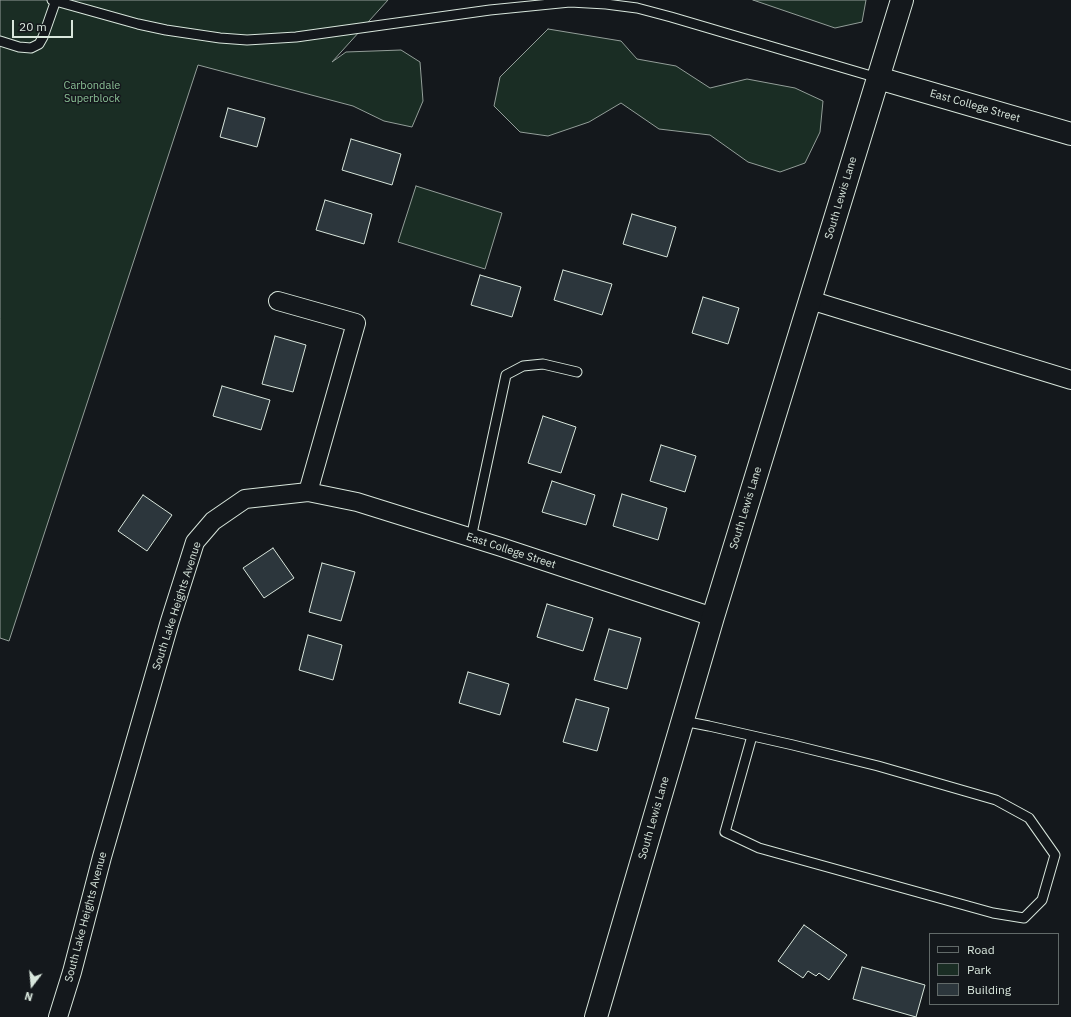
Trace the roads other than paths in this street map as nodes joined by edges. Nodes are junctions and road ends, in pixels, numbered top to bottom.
1 (55, 0) edge
2 (902, 0) edge
3 (0, 41) edge
4 (878, 78) junction
5 (1071, 134) edge
6 (810, 300) junction
7 (278, 301) dead end
8 (576, 372) dead end
9 (1071, 380) edge
10 (308, 492) junction
11 (471, 538) junction
12 (713, 617) junction
13 (683, 721) junction
14 (752, 736) junction
15 (58, 1017) edge
16 (596, 1017) edge

1 - 3 lane
1 - 4 lane
2 - 4 street, South Lewis Lane
4 - 5 street, East College Street
4 - 6 street, South Lewis Lane
6 - 9 street
6 - 12 street, South Lewis Lane
7 - 10 street
8 - 11 lane
10 - 11 street, East College Street
10 - 15 street, South Lake Heights Avenue
11 - 12 street, East College Street
12 - 13 street, South Lewis Lane
13 - 14 lane
13 - 16 street, South Lewis Lane
14 - 14 lane

